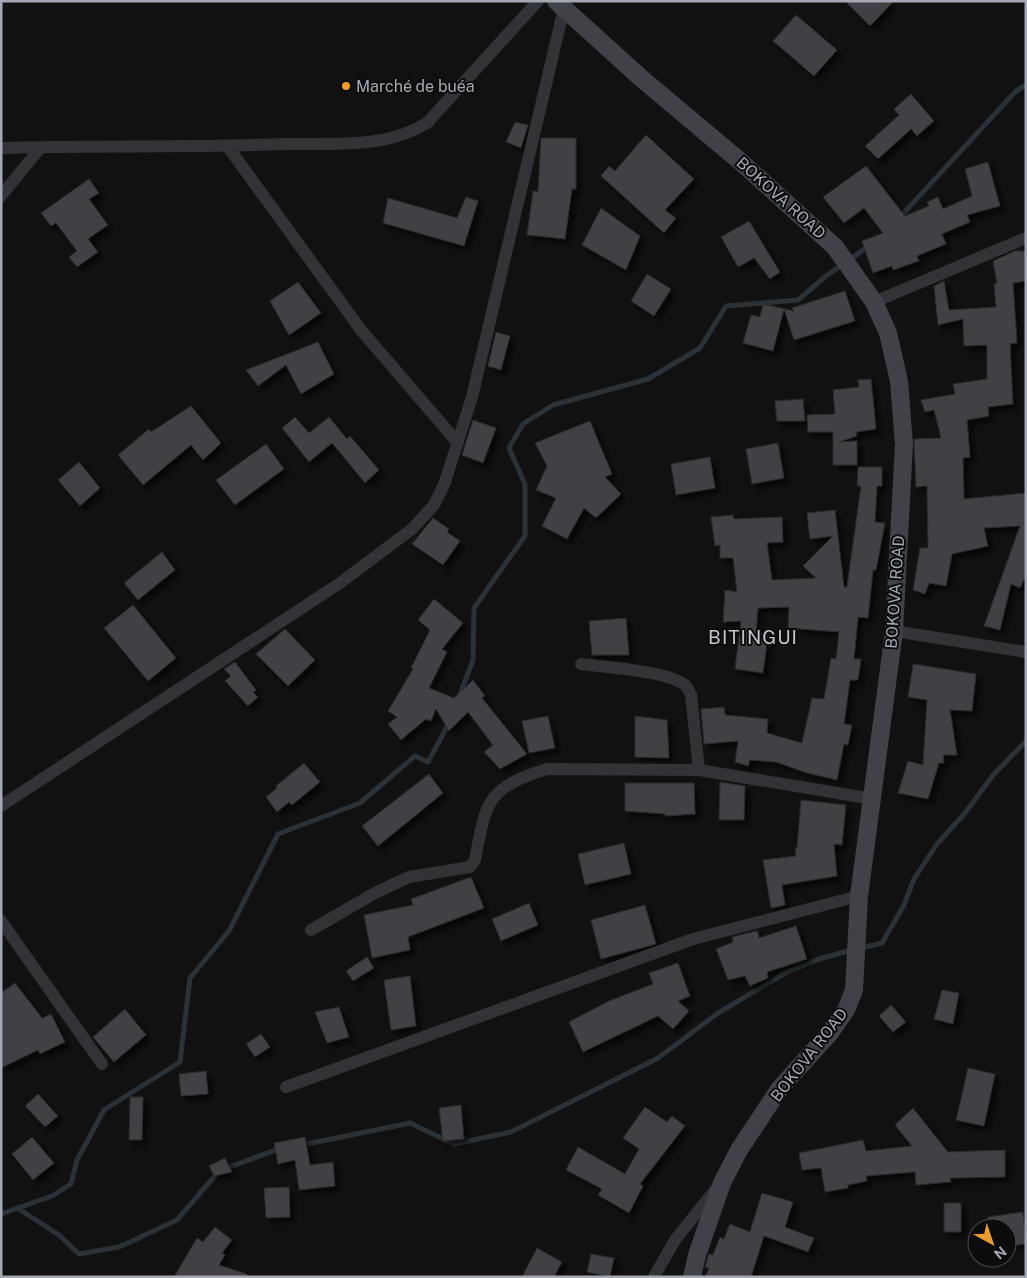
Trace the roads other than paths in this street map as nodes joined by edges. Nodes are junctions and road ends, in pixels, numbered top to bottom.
1 (538, 1) edge
2 (560, 5) edge
3 (41, 146) junction
4 (228, 146) junction
5 (1, 148) edge
6 (1, 196) edge
7 (1026, 238) edge
8 (874, 302) junction
9 (458, 443) junction
10 (894, 631) junction
11 (1026, 652) edge
12 (581, 664) dead end
13 (699, 770) junction
14 (873, 800) junction
15 (1, 806) edge
16 (858, 896) junction
17 (1, 920) edge
18 (311, 930) dead end
19 (102, 1064) dead end
20 (286, 1087) dead end
21 (722, 1183) junction
22 (654, 1277) edge
23 (692, 1277) edge

1 - 4 street
2 - 8 street, BOKOVA ROAD
2 - 9 street
3 - 4 street
3 - 5 street
3 - 6 street
4 - 9 street
7 - 8 street
8 - 10 street, BOKOVA ROAD
9 - 15 street
10 - 11 street
10 - 14 street, BOKOVA ROAD
12 - 13 street
13 - 14 street
13 - 18 street
14 - 16 street, BOKOVA ROAD
16 - 20 street
16 - 21 street, BOKOVA ROAD
17 - 19 street
21 - 22 street
21 - 23 street, BOKOVA ROAD

